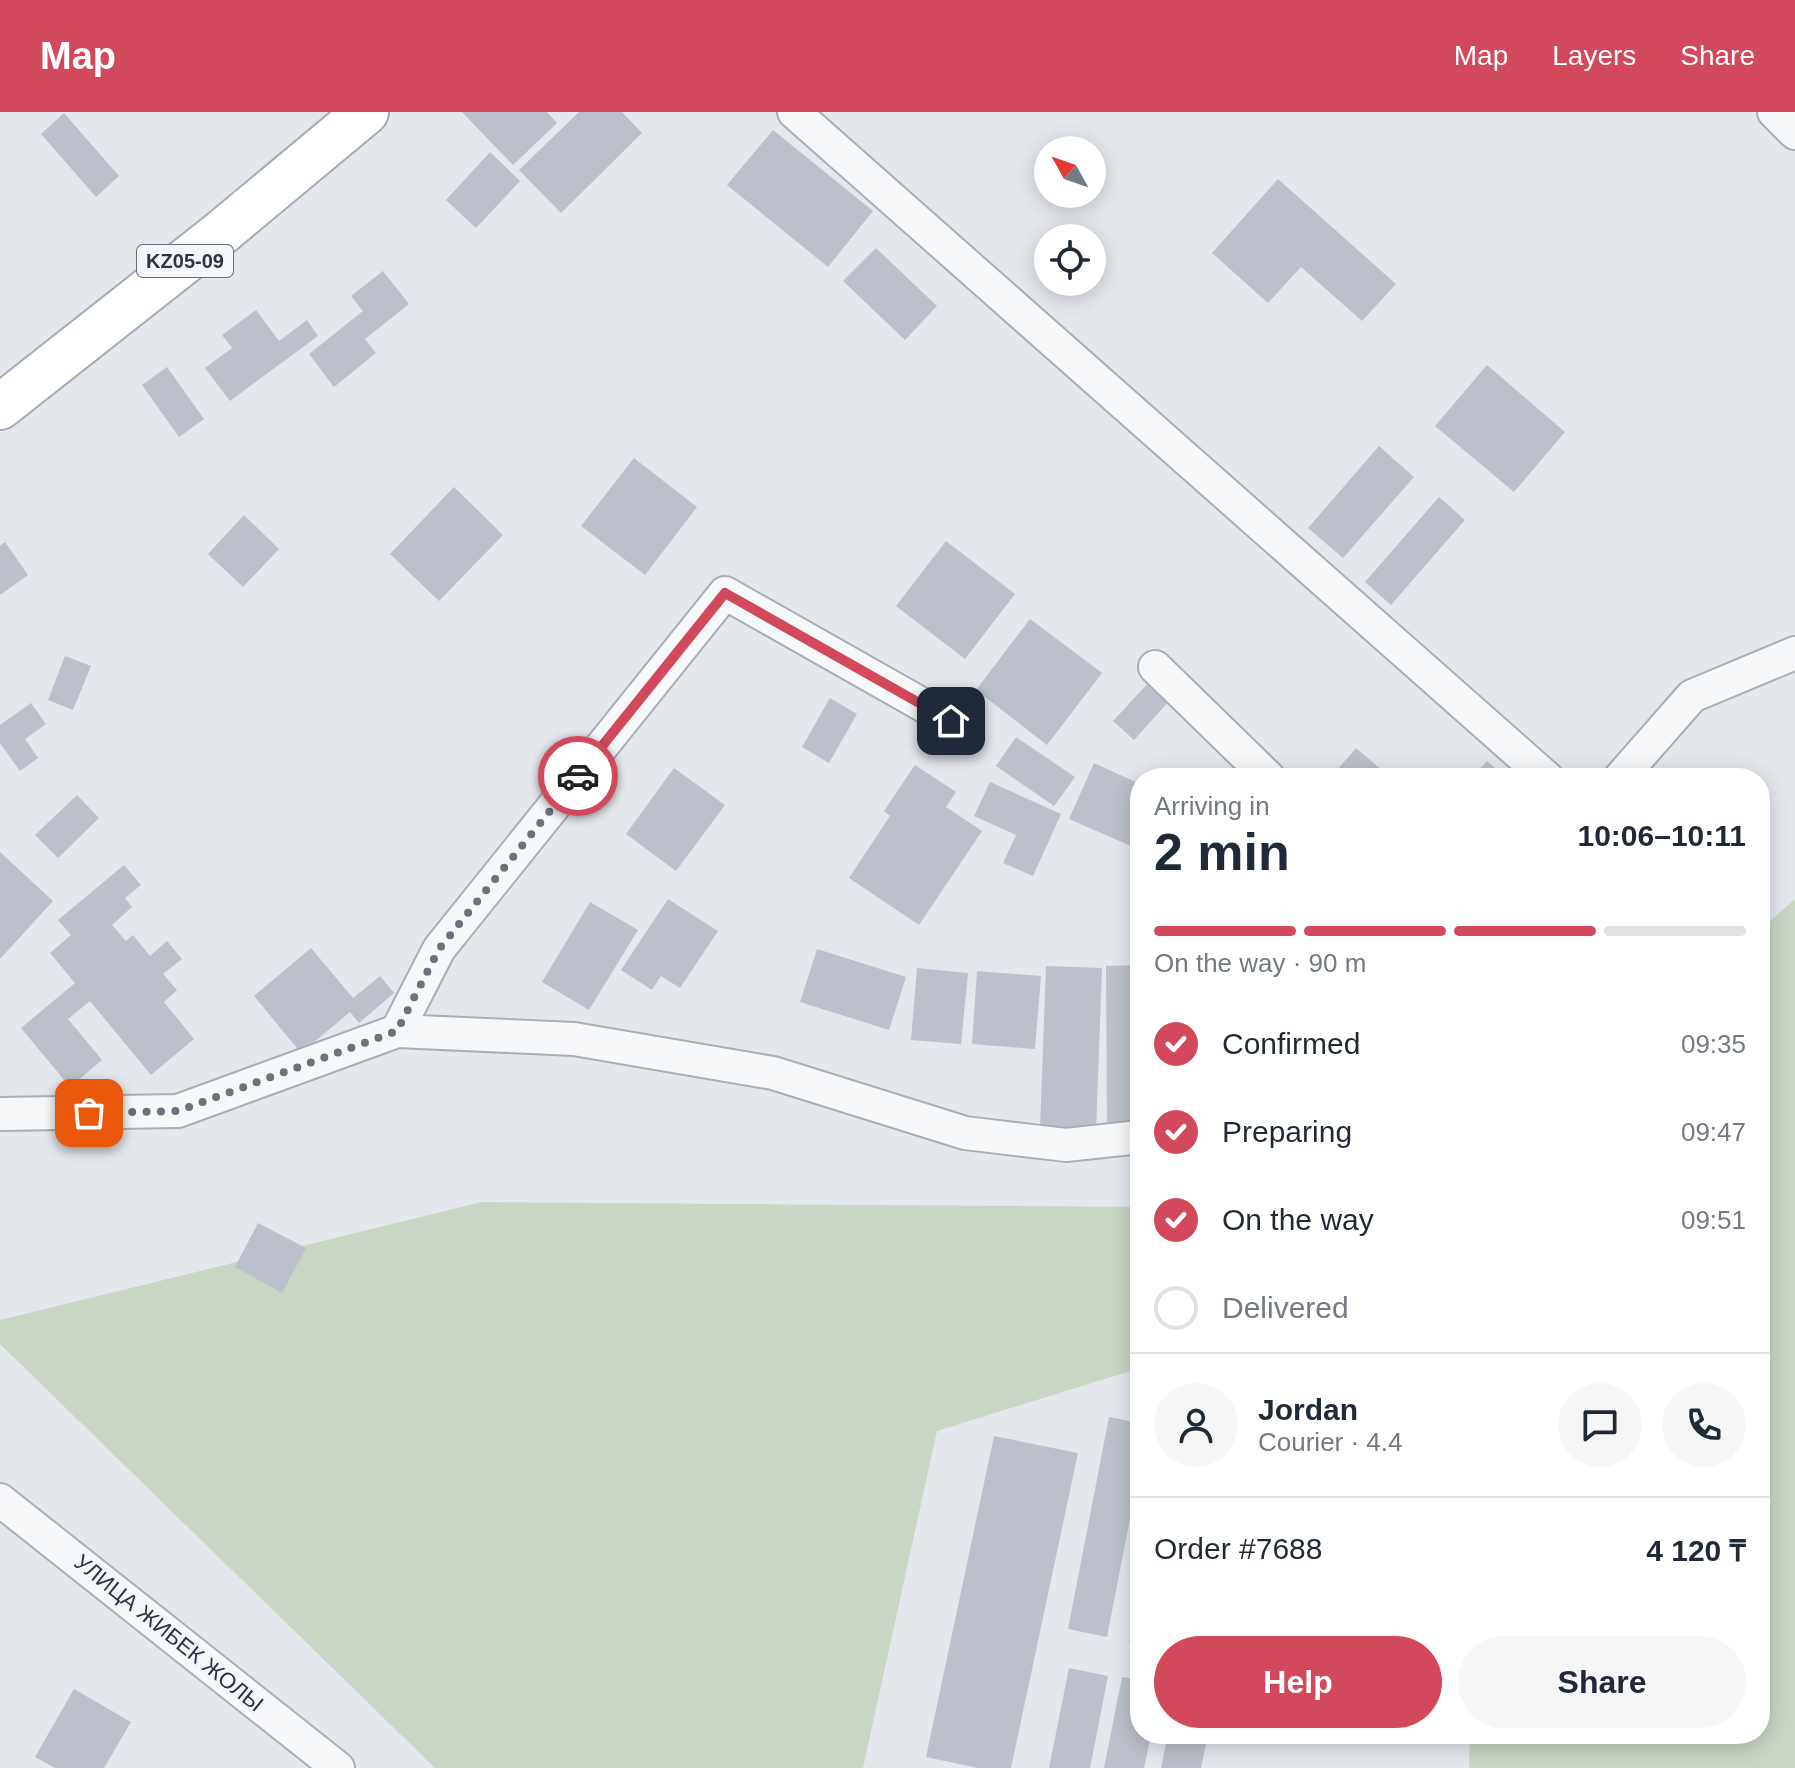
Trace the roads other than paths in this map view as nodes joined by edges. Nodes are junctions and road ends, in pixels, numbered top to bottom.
1 (366, 112) edge
2 (794, 112) edge
3 (1774, 112) edge
4 (1795, 133) edge
5 (0, 407) edge
6 (1795, 653) edge
7 (1155, 667) dead end
8 (951, 721) dead end
9 (1259, 768) edge
10 (1536, 768) edge
11 (1629, 768) edge
12 (397, 1031) junction
13 (0, 1114) edge
14 (1130, 1138) edge
15 (0, 1500) edge
16 (338, 1768) edge

1 - 5 main road, KZ05-09
2 - 10 street
3 - 4 street
6 - 11 street
7 - 9 street
8 - 12 street
12 - 13 street
12 - 14 street
15 - 16 street, УЛИЦА ЖИБЕК ЖОЛЫ

